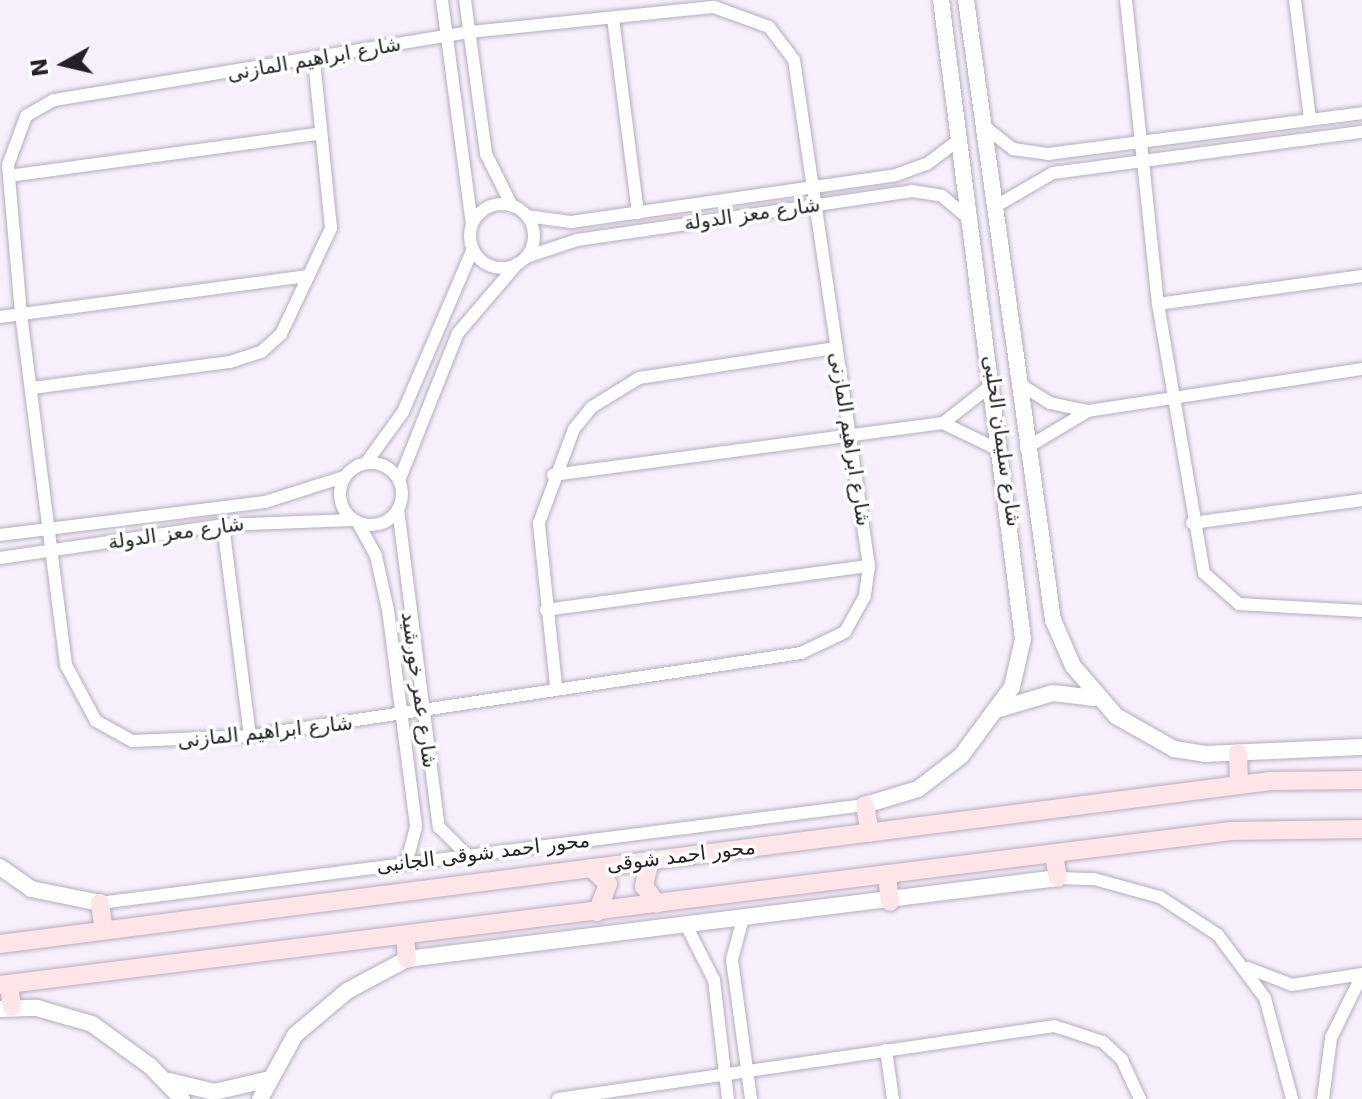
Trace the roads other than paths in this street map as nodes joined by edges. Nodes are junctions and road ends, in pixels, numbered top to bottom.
1 (442, 0) edge
2 (465, 0) edge
3 (941, 0) edge
4 (966, 0) edge
5 (1126, 0) edge
6 (1295, 0) edge
7 (613, 18) junction
8 (470, 32) junction
9 (446, 36) junction
10 (973, 48) junction
11 (949, 51) junction
12 (314, 60) junction
13 (1362, 113) edge
14 (1310, 119) junction
15 (985, 127) junction
16 (1362, 132) edge
17 (321, 133) junction
18 (960, 139) junction
19 (1136, 141) junction
20 (1140, 162) junction
21 (9, 176) junction
22 (812, 187) junction
23 (815, 205) junction
24 (512, 206) junction
25 (996, 206) junction
26 (638, 213) junction
27 (527, 216) junction
28 (971, 221) junction
29 (472, 224) junction
30 (473, 249) junction
31 (522, 261) junction
32 (308, 276) junction
33 (1362, 276) edge
34 (1009, 304) junction
35 (1158, 304) junction
36 (983, 307) junction
37 (21, 314) junction
38 (0, 317) edge
39 (836, 348) junction
40 (1362, 369) edge
41 (994, 383) junction
42 (1018, 383) junction
43 (32, 388) junction
44 (1173, 398) junction
45 (1088, 411) junction
46 (943, 423) junction
47 (849, 434) junction
48 (1026, 448) junction
49 (1003, 452) junction
50 (366, 463) junction
51 (553, 475) junction
52 (344, 477) junction
53 (399, 481) junction
54 (1362, 500) edge
55 (398, 509) junction
56 (355, 521) junction
57 (1192, 523) junction
58 (223, 525) junction
59 (48, 526) junction
60 (0, 535) edge
61 (51, 550) junction
62 (0, 558) edge
63 (869, 566) junction
64 (546, 610) junction
65 (1362, 611) edge
66 (1073, 666) junction
67 (556, 686) junction
68 (1012, 687) junction
69 (1053, 693) junction
70 (1029, 697) junction
71 (1095, 698) junction
72 (996, 710) junction
73 (425, 713) junction
74 (401, 717) junction
75 (250, 736) junction
76 (1362, 747) edge
77 (1238, 753) junction
78 (1362, 780) edge
79 (1239, 785) junction
80 (865, 805) junction
81 (1362, 829) edge
82 (870, 833) junction
83 (1054, 854) junction
84 (469, 857) junction
85 (650, 860) junction
86 (406, 864) junction
87 (0, 867) edge
88 (591, 868) junction
89 (887, 874) junction
90 (1058, 878) junction
91 (890, 902) junction
92 (100, 903) junction
93 (657, 904) junction
94 (597, 912) junction
95 (742, 922) junction
96 (688, 929) junction
97 (104, 930) junction
98 (405, 936) junction
99 (0, 944) edge
100 (407, 959) junction
101 (1248, 968) junction
102 (1362, 974) edge
103 (5, 985) edge
104 (6, 1008) edge
105 (886, 1050) junction
106 (747, 1071) junction
107 (725, 1072) junction
108 (161, 1075) junction
109 (266, 1080) junction
110 (234, 1095) edge
111 (214, 1096) edge
112 (587, 1097) edge
113 (182, 1099) edge
114 (260, 1099) edge
115 (558, 1099) edge
116 (728, 1099) edge
117 (751, 1099) edge
118 (893, 1099) edge
119 (1140, 1099) edge
120 (1292, 1099) edge
121 (1323, 1099) edge

1 - 9 street
2 - 8 street
3 - 11 street, شارع سليمان الحلبى
4 - 10 street, شارع سليمان الحلبى
5 - 19 street
6 - 14 street
7 - 8 street, شارع ابراهيم المازنى
7 - 22 street, شارع ابراهيم المازنى
7 - 26 street
8 - 9 street, شارع ابراهيم المازنى
8 - 24 street
9 - 12 street, شارع ابراهيم المازنى
9 - 29 street
10 - 11 street
10 - 15 street, شارع سليمان الحلبى
11 - 18 street, شارع سليمان الحلبى
12 - 17 street
12 - 21 street, شارع ابراهيم المازنى
13 - 14 street
14 - 19 street
15 - 19 street
15 - 25 street, شارع سليمان الحلبى
16 - 20 street
17 - 21 street
17 - 32 street
18 - 22 street, شارع معز الدولة
18 - 28 street, شارع سليمان الحلبى
19 - 20 street
20 - 25 street
20 - 35 street
21 - 37 street, شارع ابراهيم المازنى
22 - 23 street, شارع ابراهيم المازنى
22 - 26 street, شارع معز الدولة
23 - 28 street, شارع معز الدولة
23 - 31 street, شارع معز الدولة
23 - 39 street, شارع ابراهيم المازنى
24 - 27 street
24 - 29 street
25 - 34 street, شارع سليمان الحلبى
26 - 27 street, شارع معز الدولة
27 - 31 street
28 - 36 street, شارع سليمان الحلبى
29 - 30 street
30 - 31 street
30 - 50 street
31 - 53 street
32 - 37 street
32 - 43 street
33 - 35 street
34 - 36 street
34 - 42 street, شارع سليمان الحلبى
35 - 44 street
36 - 41 street, شارع سليمان الحلبى
37 - 38 street
37 - 43 street, شارع ابراهيم المازنى
39 - 47 street, شارع ابراهيم المازنى
39 - 51 street
40 - 44 street
41 - 46 street
41 - 49 street, شارع سليمان الحلبى
42 - 45 street
42 - 48 street, شارع سليمان الحلبى
43 - 59 street, شارع ابراهيم المازنى
44 - 45 street
44 - 57 street
45 - 48 street
46 - 47 street
46 - 49 street
47 - 51 street
47 - 63 street, شارع ابراهيم المازنى
48 - 66 street, شارع سليمان الحلبى
49 - 68 street, شارع سليمان الحلبى
50 - 52 street
50 - 53 street
51 - 64 street
52 - 56 street
52 - 59 street, شارع معز الدولة
53 - 55 street
54 - 57 street
55 - 56 street
55 - 73 street, شارع عمر خورشيد
56 - 58 street, شارع معز الدولة
56 - 74 street, شارع عمر خورشيد
57 - 65 street
58 - 61 street, شارع معز الدولة
58 - 75 street
59 - 60 street, شارع معز الدولة
59 - 61 street, شارع ابراهيم المازنى
61 - 62 street, شارع معز الدولة
61 - 75 street, شارع ابراهيم المازنى
63 - 64 street
63 - 67 street, شارع ابراهيم المازنى
64 - 67 street
66 - 69 street
66 - 71 street, شارع سليمان الحلبى
67 - 73 street, شارع ابراهيم المازنى
68 - 70 street
68 - 72 street, شارع سليمان الحلبى
69 - 70 street
69 - 71 street
70 - 72 street
71 - 77 street, شارع سليمان الحلبى
72 - 80 street, شارع سليمان الحلبى
73 - 74 street, شارع ابراهيم المازنى
73 - 84 street, شارع عمر خورشيد
74 - 75 street, شارع ابراهيم المازنى
74 - 86 street, شارع عمر خورشيد
76 - 77 street
77 - 79 main road
78 - 79 main road, محور احمد شوقى
79 - 82 main road, محور احمد شوقى
80 - 82 main road
80 - 84 street, محور احمد شوقى الجانبى
81 - 83 main road
82 - 85 main road, محور احمد شوقى
83 - 89 main road
83 - 90 main road
84 - 86 street, محور احمد شوقى الجانبى
85 - 88 main road, محور احمد شوقى
85 - 93 main road
86 - 92 street, محور احمد شوقى الجانبى
87 - 92 street
88 - 94 main road
88 - 97 main road, محور احمد شوقى
89 - 91 main road
89 - 93 main road
90 - 91 street
90 - 101 street
91 - 95 street
92 - 97 main road
93 - 94 main road
94 - 98 main road
95 - 96 street
95 - 106 street
96 - 100 street
96 - 107 street
97 - 99 main road, محور احمد شوقى
98 - 100 main road
98 - 103 main road
100 - 109 street
101 - 102 street
101 - 120 street
102 - 121 street
103 - 104 main road
104 - 108 street
105 - 106 street
105 - 118 street
105 - 119 street
106 - 107 street
106 - 117 street
107 - 112 street
107 - 116 street
108 - 111 street
108 - 113 street
109 - 110 street
109 - 114 street
110 - 111 street
112 - 115 street

